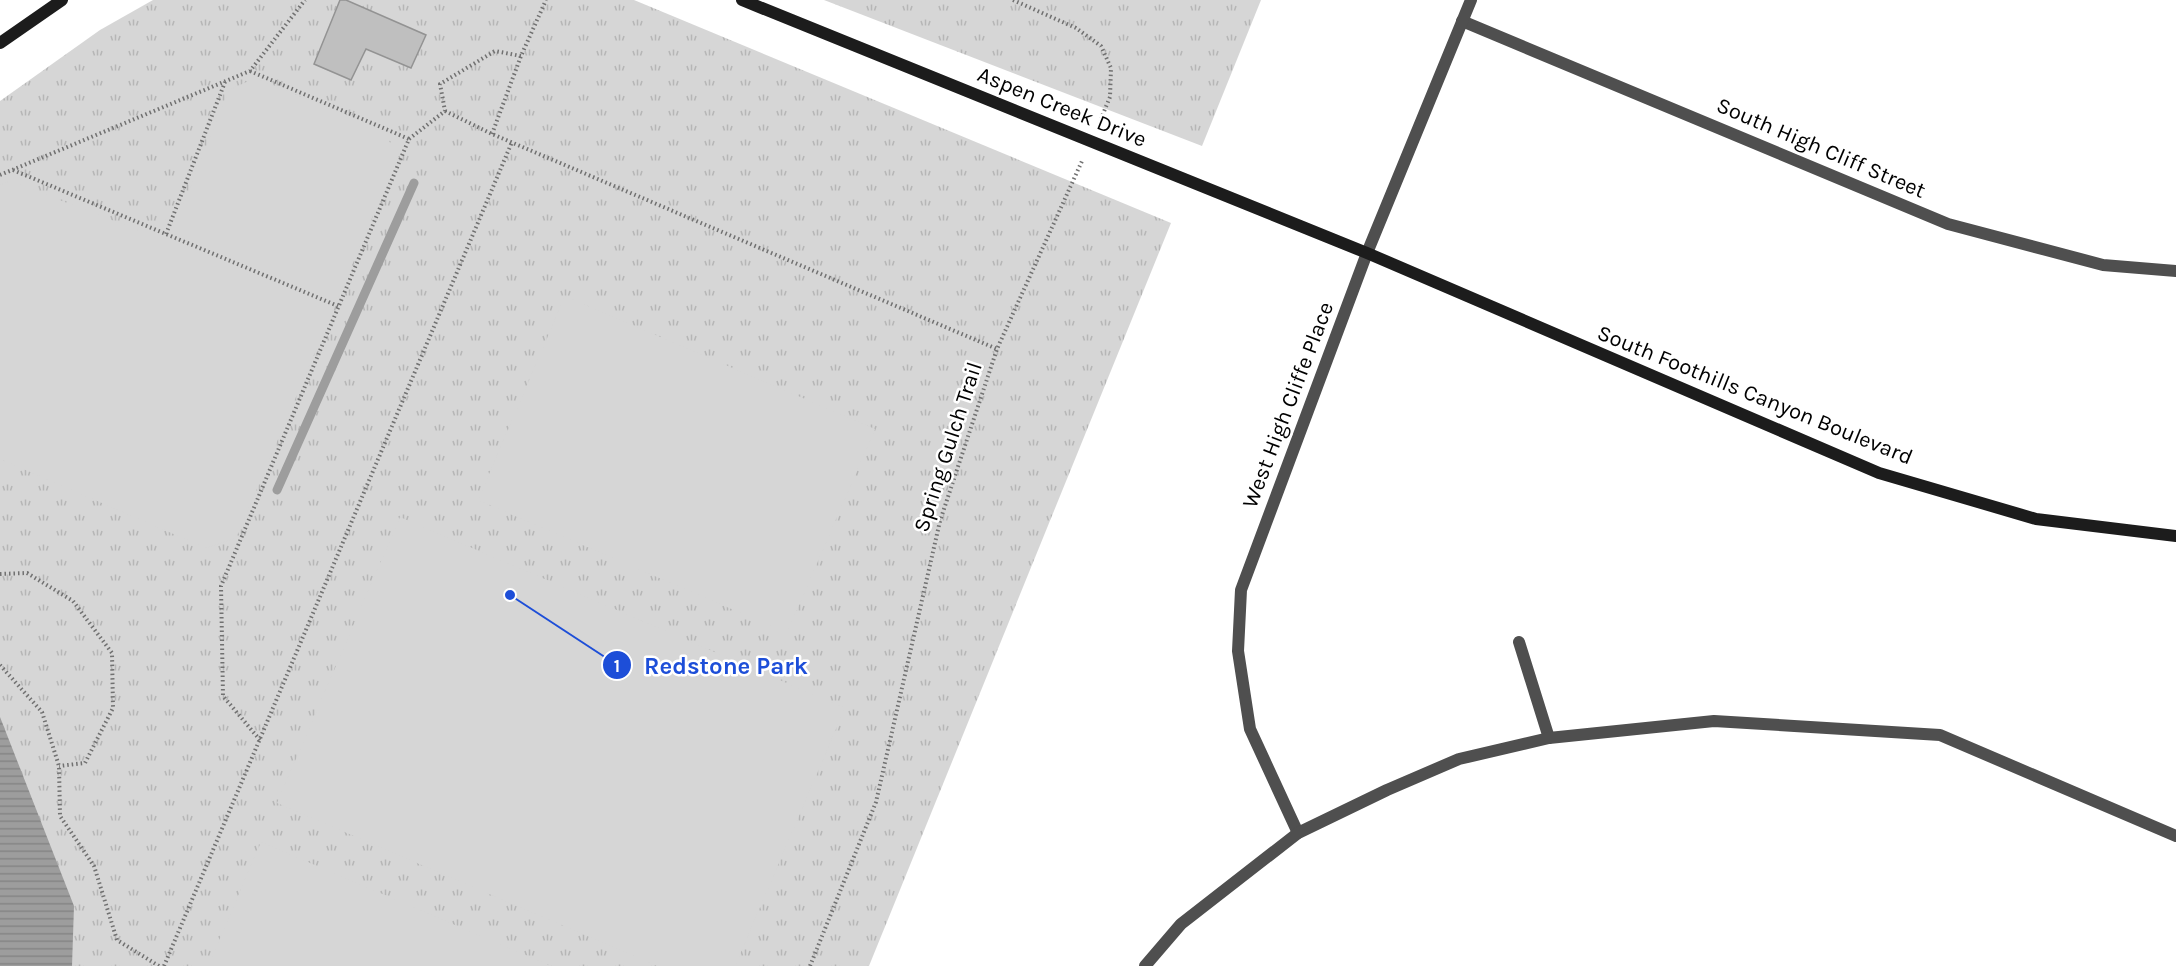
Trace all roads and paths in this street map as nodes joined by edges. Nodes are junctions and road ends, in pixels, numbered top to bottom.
1 (62, 0) edge
2 (305, 0) edge
3 (546, 0) edge
4 (742, 0) edge
5 (1013, 0) edge
6 (1471, 0) edge
7 (1462, 21) junction
8 (0, 43) edge
9 (521, 56) junction
10 (250, 71) junction
11 (226, 82) junction
12 (445, 111) junction
13 (492, 134) junction
14 (409, 139) junction
15 (1091, 141) junction
16 (512, 142) junction
17 (12, 170) junction
18 (0, 175) edge
19 (166, 234) junction
20 (1367, 254) junction
21 (2176, 271) edge
22 (338, 306) junction
23 (997, 349) junction
24 (2176, 536) edge
25 (0, 574) edge
26 (1519, 642) dead end
27 (0, 665) edge
28 (1549, 738) junction
29 (260, 740) junction
30 (59, 766) junction
31 (1298, 833) junction
32 (2176, 836) edge
33 (159, 966) edge
34 (164, 966) edge
35 (810, 966) edge
36 (1145, 966) edge

1 - 8 street
2 - 10 path
3 - 9 path
4 - 15 street, Aspen Creek Drive
5 - 15 path, Spring Gulch Trail
6 - 7 street, West High Cliffe Place
7 - 20 street, West High Cliffe Place
7 - 21 street, South High Cliff Street
9 - 12 path
9 - 13 path
10 - 11 path
10 - 14 path
11 - 17 path
11 - 19 path
12 - 13 path
12 - 14 path
13 - 16 path
14 - 22 path
15 - 20 street, Aspen Creek Drive
15 - 23 path, Spring Gulch Trail
16 - 23 path
16 - 29 path
17 - 18 path
17 - 19 path
19 - 22 path
20 - 24 street, South Foothills Canyon Boulevard
20 - 31 street, West High Cliffe Place
22 - 29 path
23 - 35 path, Spring Gulch Trail
25 - 30 path
26 - 28 street
27 - 30 path
28 - 31 street
28 - 32 street
29 - 34 path
30 - 33 path
31 - 36 street

